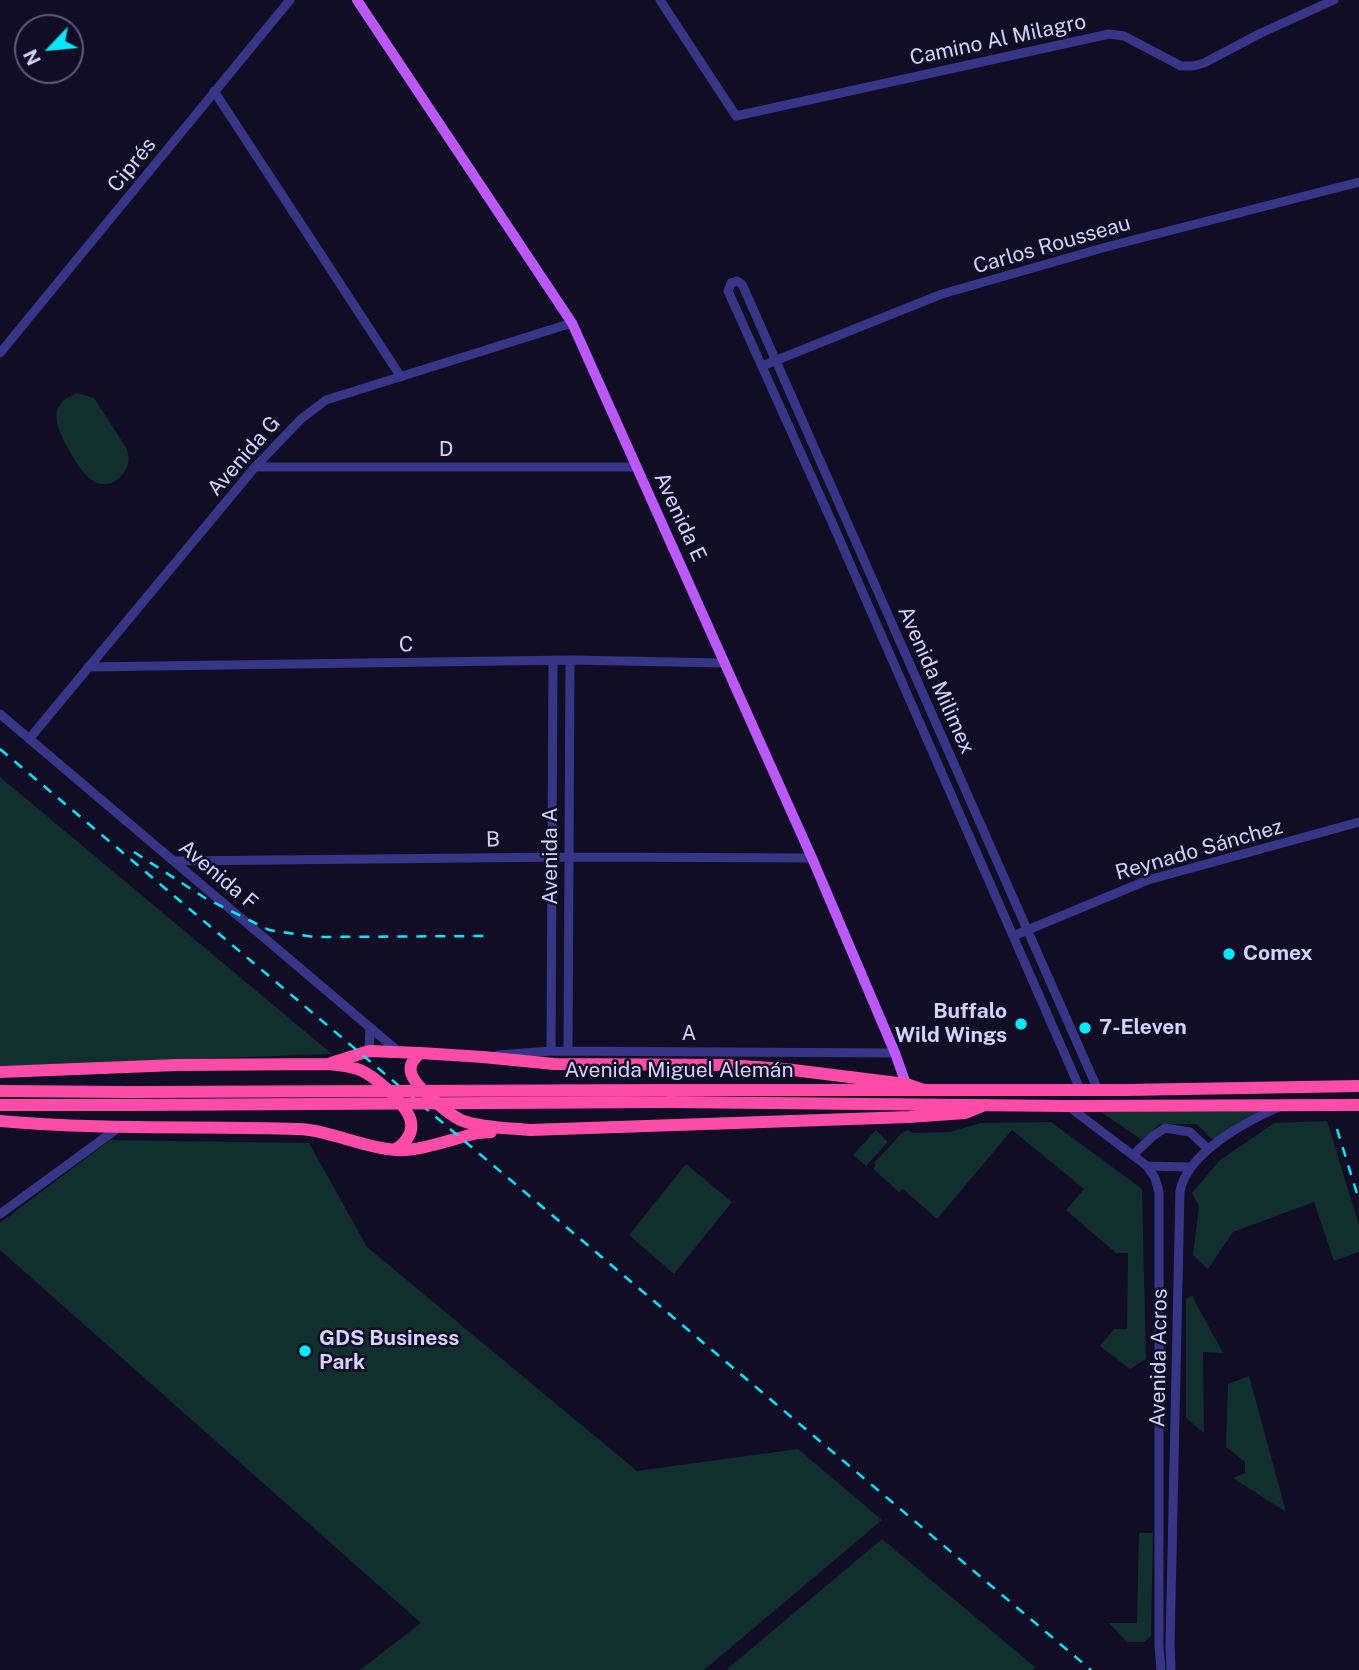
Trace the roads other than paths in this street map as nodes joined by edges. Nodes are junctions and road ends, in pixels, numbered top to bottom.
1 (290, 0) edge
2 (357, 0) edge
3 (660, 0) edge
4 (1334, 0) edge
5 (214, 91) junction
6 (1359, 182) edge
7 (572, 323) junction
8 (0, 352) edge
9 (776, 360) junction
10 (762, 366) junction
11 (401, 377) junction
12 (256, 467) junction
13 (636, 467) junction
14 (570, 660) junction
15 (553, 661) junction
16 (725, 663) junction
17 (88, 667) junction
18 (0, 714) edge
19 (29, 739) junction
20 (570, 747) junction
21 (552, 748) junction
22 (1359, 822) edge
23 (552, 857) junction
24 (569, 857) junction
25 (811, 858) junction
26 (174, 861) junction
27 (1027, 929) junction
28 (1013, 936) junction
29 (370, 1027) junction
30 (369, 1051) junction
31 (398, 1051) junction
32 (551, 1051) junction
33 (568, 1051) junction
34 (895, 1052) junction
35 (483, 1057) junction
36 (416, 1059) junction
37 (328, 1064) junction
38 (0, 1072) edge
39 (906, 1084) junction
40 (1359, 1086) edge
41 (1080, 1089) junction
42 (924, 1090) junction
43 (1098, 1090) junction
44 (0, 1091) edge
45 (669, 1096) junction
46 (1287, 1104) junction
47 (0, 1105) edge
48 (985, 1105) junction
49 (1359, 1105) edge
50 (1068, 1106) junction
51 (0, 1121) edge
52 (118, 1128) junction
53 (530, 1130) junction
54 (1208, 1149) junction
55 (395, 1150) junction
56 (1134, 1154) junction
57 (1147, 1166) junction
58 (1189, 1167) junction
59 (0, 1214) edge
60 (1159, 1251) junction
61 (1179, 1251) junction
62 (1159, 1294) junction
63 (1178, 1295) junction
64 (1161, 1670) edge
65 (1171, 1670) edge

1 - 5 street, Ciprés
2 - 7 main road, Avenida E
3 - 4 street, Camino Al Milagro
5 - 8 street, Ciprés
5 - 11 street
6 - 9 street, Carlos Rousseau
7 - 11 street, Avenida G
7 - 13 main road, Avenida E
9 - 10 street, Carlos Rousseau
9 - 10 street, Avenida Milimex
9 - 27 street, Avenida Milimex
10 - 28 street, Avenida Milimex
11 - 12 street, Avenida G
12 - 13 street, D
12 - 17 street, Avenida G
13 - 16 main road, Avenida E
14 - 15 street, C
14 - 16 street, C
14 - 20 street, Avenida A
15 - 17 street, C
15 - 21 street, Avenida A
16 - 25 main road, Avenida E
17 - 19 street, Avenida G
18 - 19 street, Avenida F
19 - 26 street, Avenida F
20 - 21 street
20 - 24 street, Avenida A
21 - 23 street, Avenida A
22 - 27 street, Reynado Sánchez
23 - 24 street, B
23 - 26 street, B
23 - 32 street, Avenida A
24 - 25 street, B
24 - 33 street, Avenida A
25 - 34 main road, Avenida E
26 - 29 street, Avenida F
27 - 28 street, Reynado Sánchez
27 - 43 street, Avenida Milimex
28 - 41 street, Avenida Milimex
29 - 30 street
29 - 31 street, Avenida F
30 - 31 highway
30 - 37 highway
31 - 36 highway
32 - 33 street, A
32 - 35 street, A
33 - 34 street, A
34 - 39 main road, Avenida E
35 - 36 highway
35 - 39 highway
36 - 53 highway
37 - 38 highway
37 - 55 highway
39 - 42 highway
40 - 43 highway, Avenida Miguel Alemán
41 - 42 highway, Avenida Miguel Alemán
41 - 43 highway, Avenida Miguel Alemán
42 - 45 highway, Avenida Miguel Alemán
44 - 45 highway, Avenida Miguel Alemán, bridge
45 - 47 highway, Avenida Miguel Alemán, bridge
45 - 48 highway, Avenida Miguel Alemán
46 - 49 highway, Avenida Miguel Alemán
46 - 50 highway, Avenida Miguel Alemán
46 - 54 street
48 - 50 highway, Avenida Miguel Alemán
48 - 53 highway
50 - 56 street, Avenida Acros
51 - 52 highway
52 - 55 highway
52 - 59 street
53 - 55 highway
54 - 56 street
54 - 58 street
56 - 57 street, Avenida Acros
57 - 58 street
57 - 60 street, Avenida Acros
58 - 61 street, Avenida Acros
60 - 61 street
60 - 62 street, Avenida Acros
61 - 63 street, Avenida Acros
62 - 63 street
62 - 64 street, Avenida Acros
63 - 65 street, Avenida Acros

